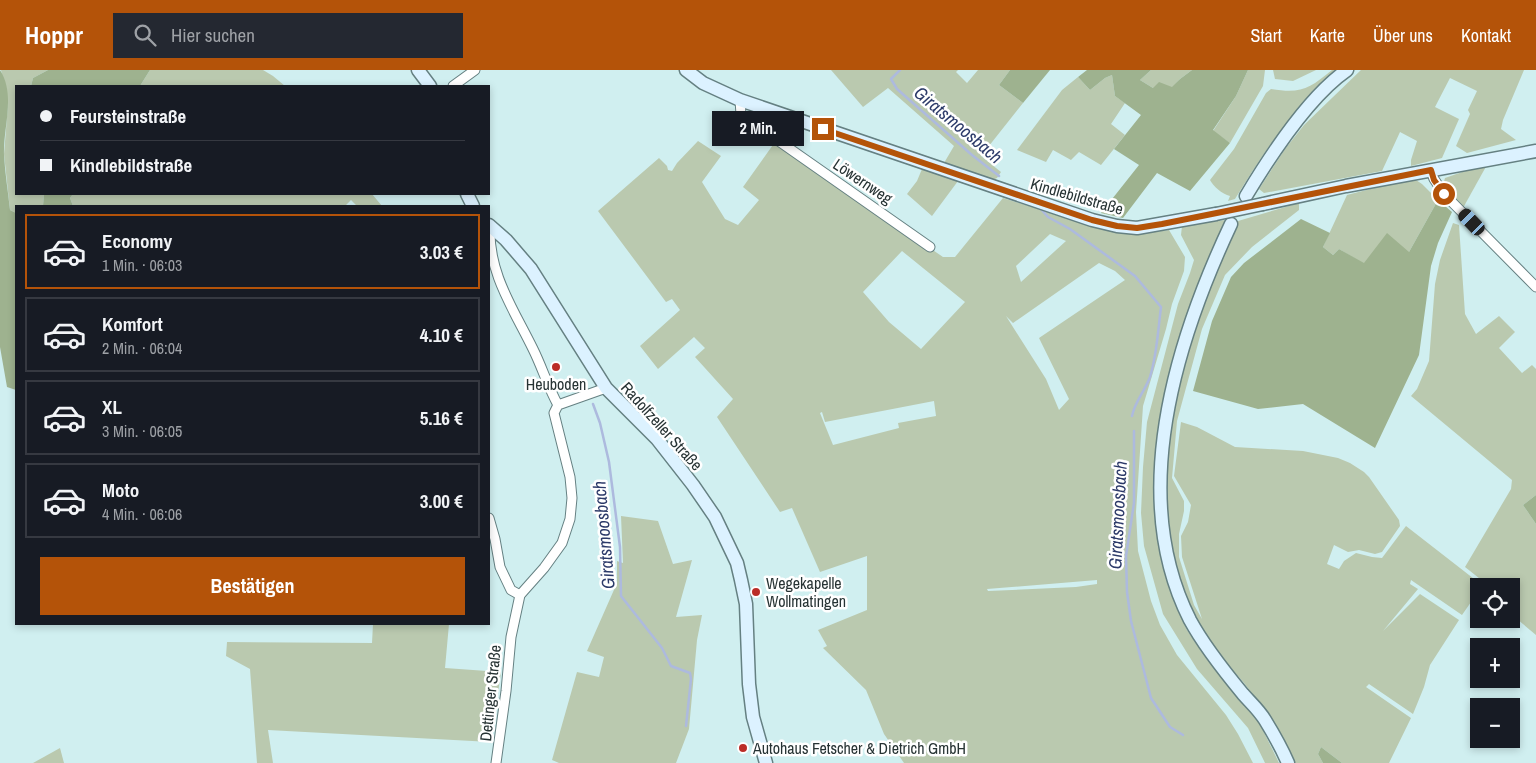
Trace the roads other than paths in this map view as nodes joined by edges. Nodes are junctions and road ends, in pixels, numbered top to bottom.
1 (418, 70) edge
2 (475, 70) edge
3 (686, 70) edge
4 (1346, 70) edge
5 (429, 85) edge
6 (454, 85) edge
7 (740, 100) junction
8 (1536, 151) edge
9 (1431, 170) junction
10 (1246, 196) dead end
11 (1231, 224) dead end
12 (490, 226) edge
13 (930, 246) dead end
14 (1536, 287) edge
15 (606, 388) junction
16 (558, 405) junction
17 (490, 521) edge
18 (520, 595) junction
19 (496, 763) edge
20 (766, 763) edge
21 (1288, 763) edge

1 - 5 main road
2 - 6 street
3 - 7 main road, Kindlebildstraße
4 - 10 main road
7 - 9 main road, Kindlebildstraße, bridge
7 - 13 street, Löwernweg
8 - 9 main road, Kindlebildstraße
9 - 14 street
11 - 21 main road
12 - 15 main road, Radolfzeller Straße
12 - 16 street, Dettinger Straße
15 - 16 street
15 - 20 main road, Radolfzeller Straße
16 - 18 street, Dettinger Straße
17 - 18 street
18 - 19 street, Dettinger Straße

